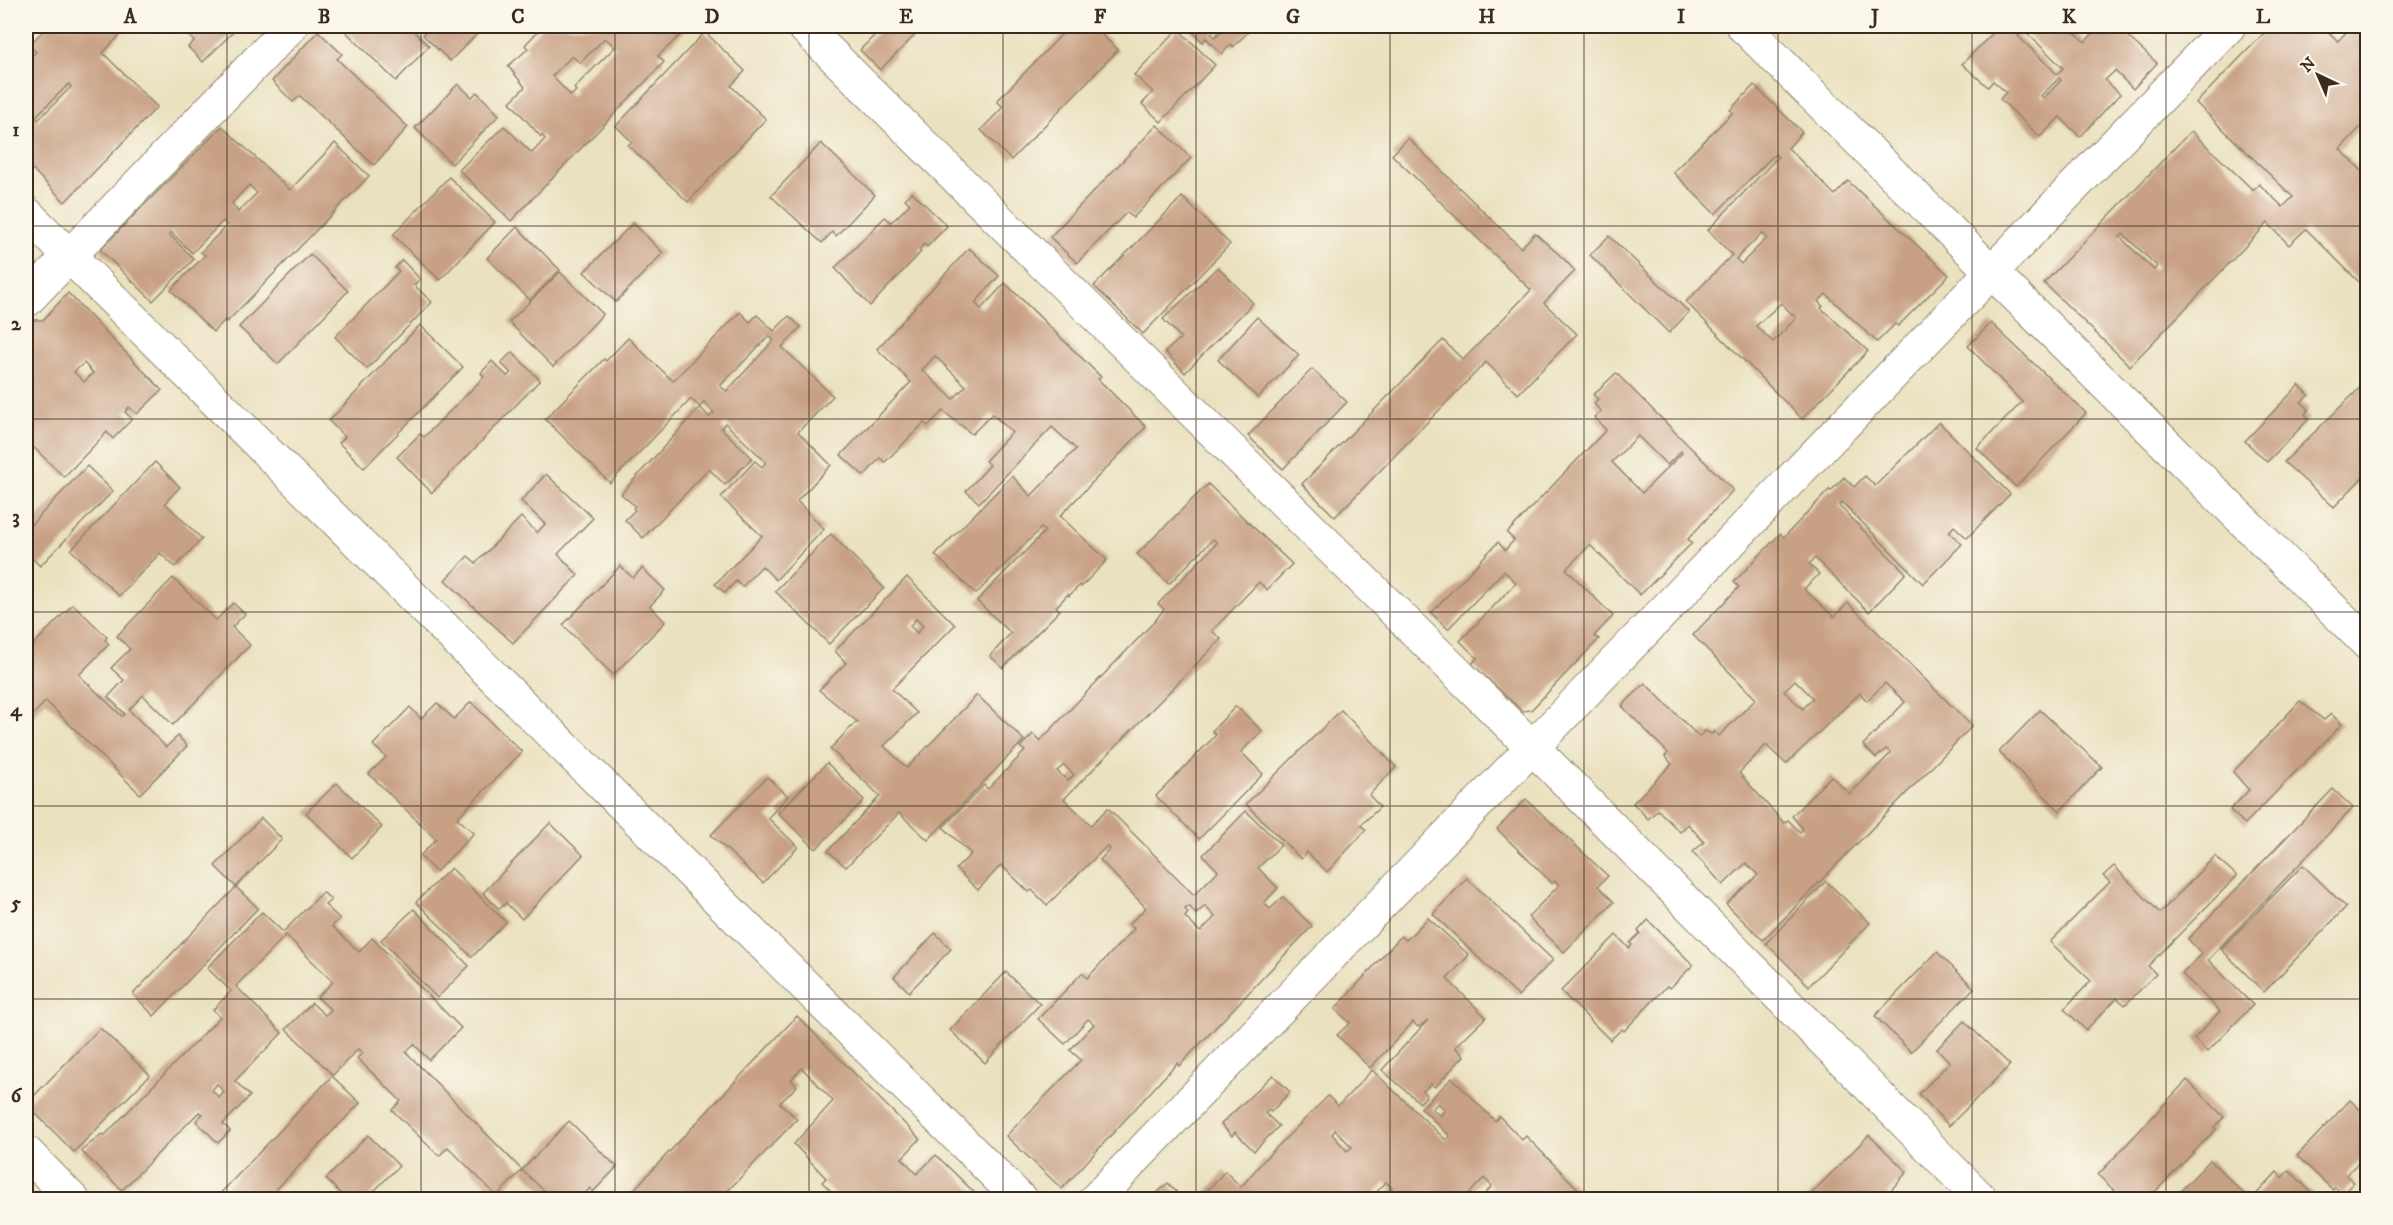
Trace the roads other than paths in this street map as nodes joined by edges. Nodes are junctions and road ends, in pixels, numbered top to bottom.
1 (291, 26) edge
2 (803, 26) edge
3 (1743, 26) edge
4 (2229, 26) edge
5 (26, 213) edge
6 (69, 256) junction
7 (1991, 271) junction
8 (26, 301) edge
9 (2367, 644) edge
10 (1532, 747) junction
11 (26, 1152) edge
12 (73, 1200) edge
13 (1021, 1200) edge
14 (1095, 1200) edge
15 (1982, 1200) edge

1 - 6 street
2 - 10 street
3 - 7 street
4 - 7 street
5 - 6 street
6 - 8 street
6 - 13 street
7 - 9 street
7 - 10 street
10 - 14 street
10 - 15 street
11 - 12 street

